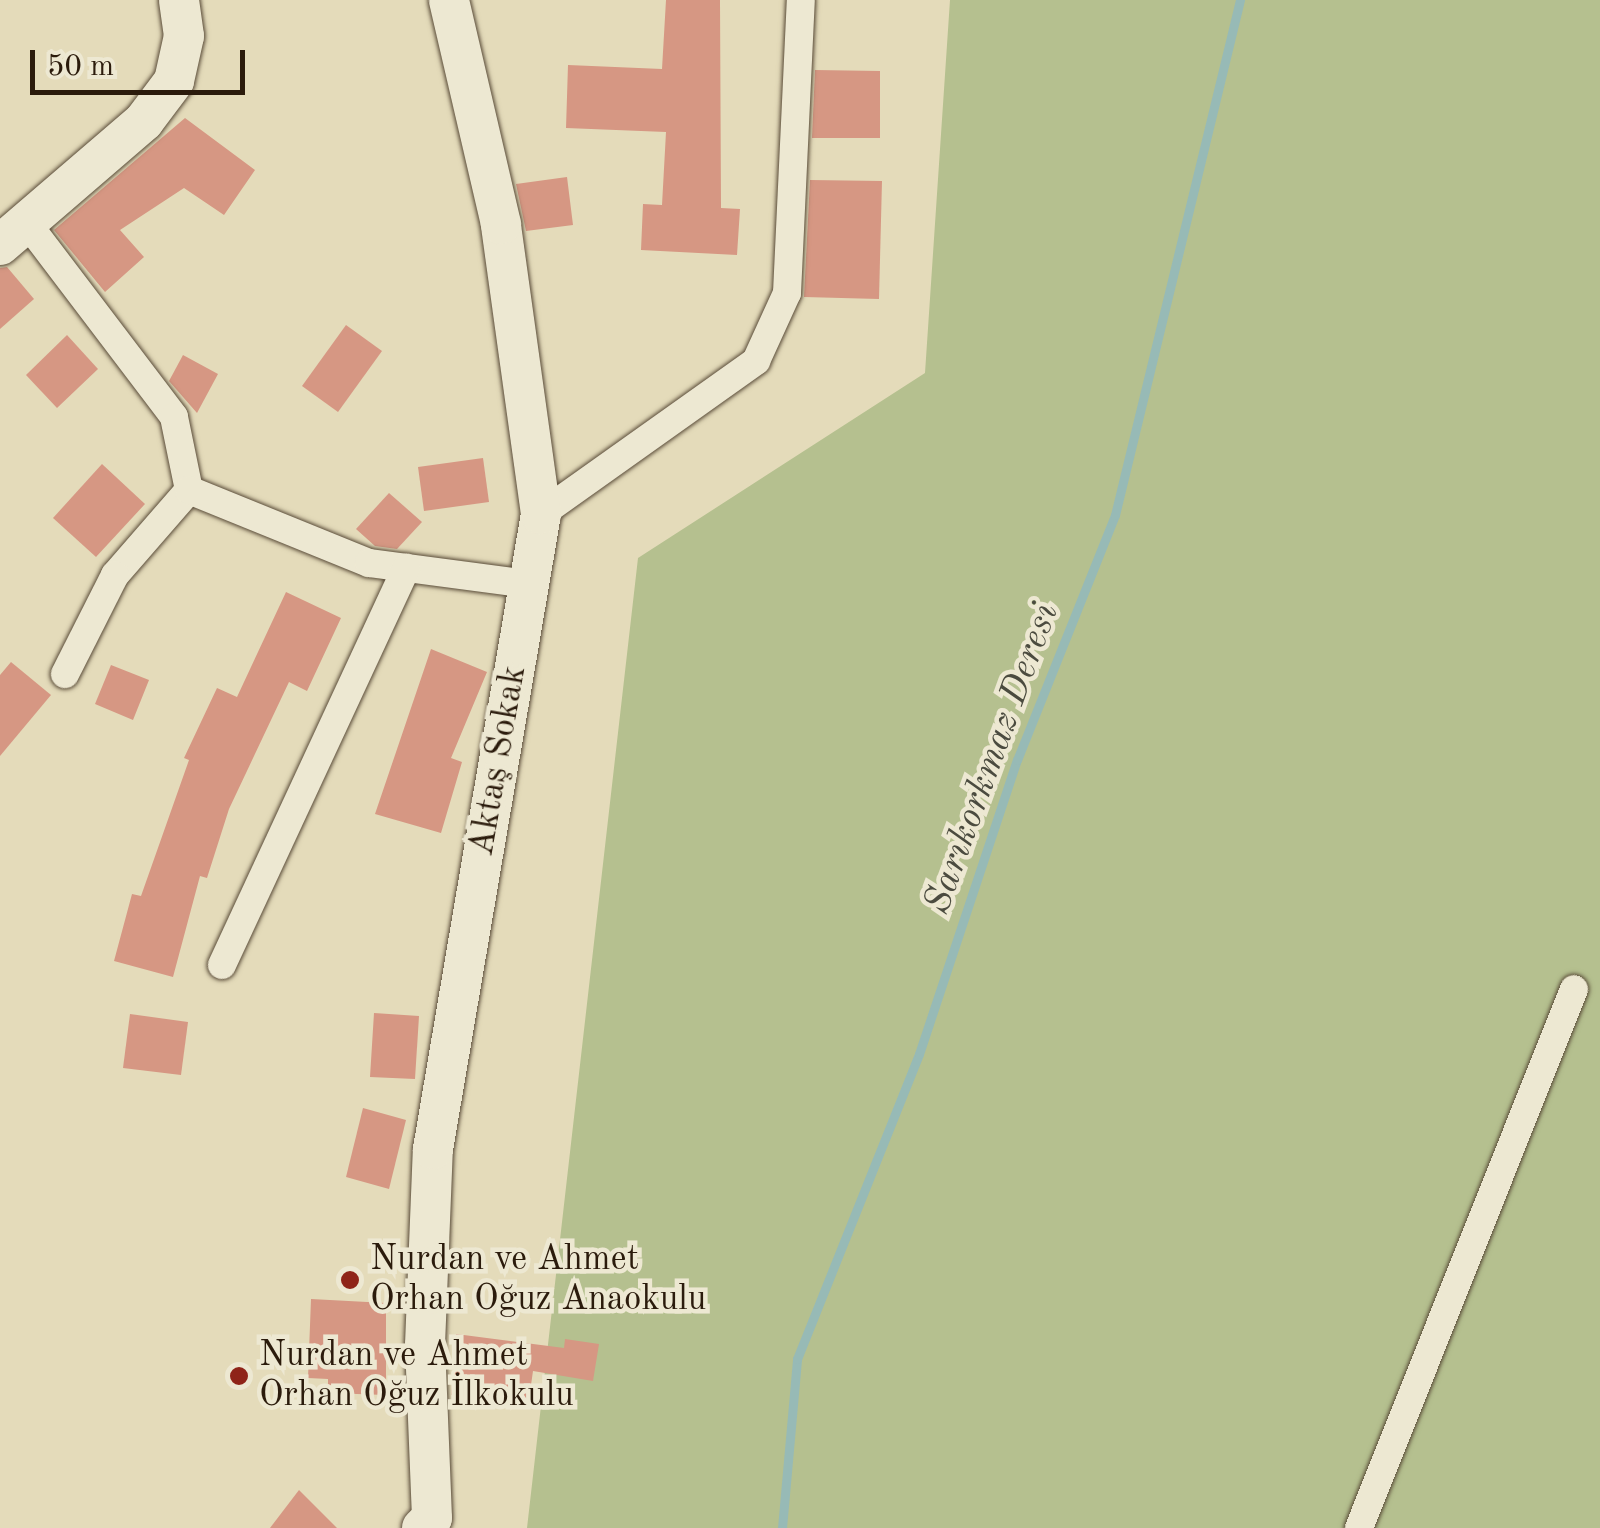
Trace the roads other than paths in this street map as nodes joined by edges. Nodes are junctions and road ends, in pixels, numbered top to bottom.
1 (179, 0) edge
2 (449, 0) edge
3 (800, 0) edge
4 (14, 234) edge
5 (190, 490) junction
6 (541, 514) junction
7 (406, 568) junction
8 (529, 584) junction
9 (64, 674) dead end
10 (222, 965) dead end
11 (1574, 989) dead end
12 (428, 1525) edge
13 (1359, 1528) edge

1 - 4 street
2 - 6 street, Aktaş Sokak
3 - 6 street
4 - 5 street
5 - 7 street
5 - 9 street
6 - 8 street, Aktaş Sokak
7 - 8 street
7 - 10 street
8 - 12 street, Aktaş Sokak
11 - 13 street

